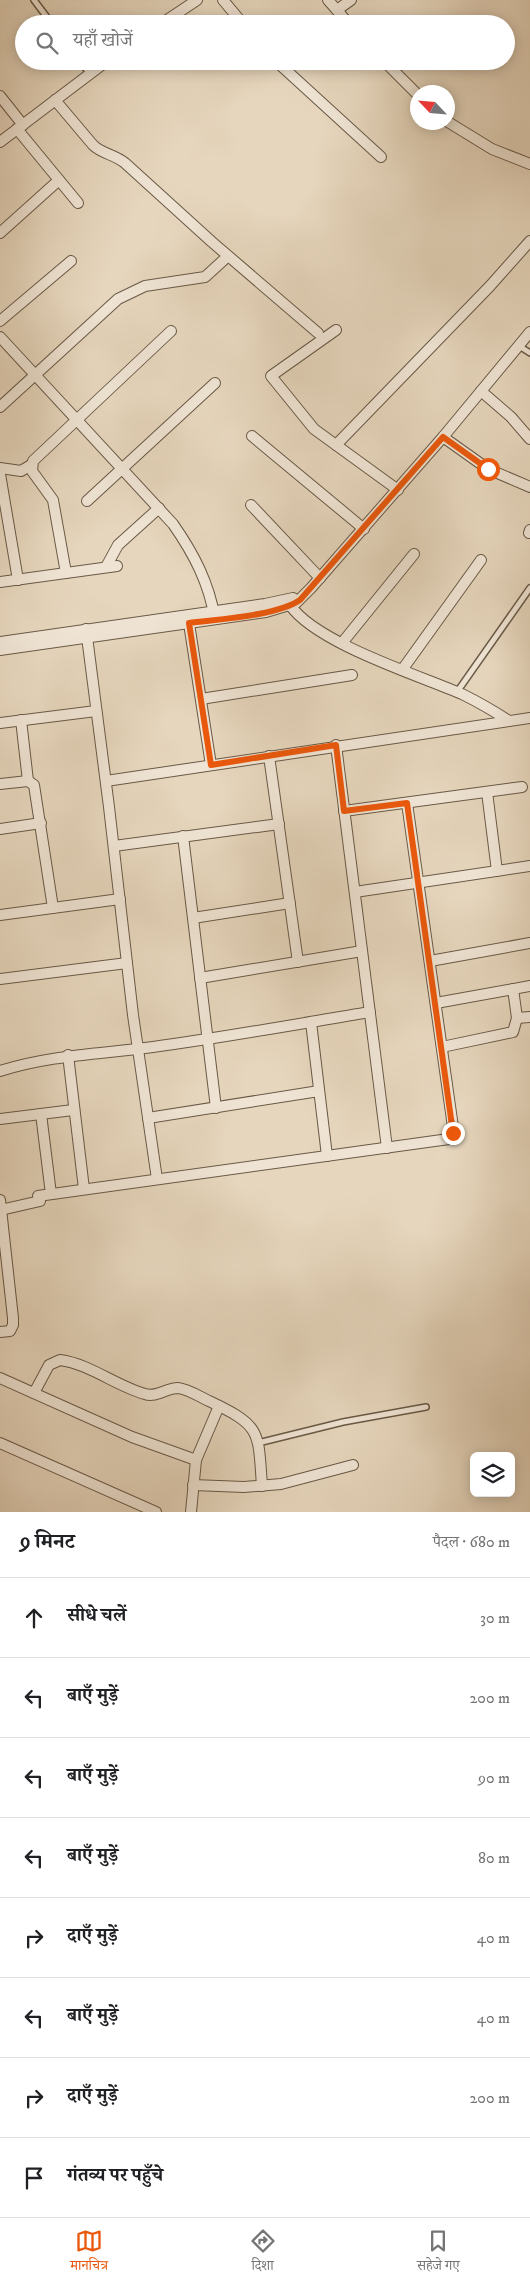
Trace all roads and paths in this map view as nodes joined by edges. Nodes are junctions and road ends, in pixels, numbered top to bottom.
1 (34, 0) edge
2 (197, 0) edge
3 (223, 0) edge
4 (328, 0) edge
5 (351, 0) edge
6 (337, 10) junction
7 (45, 15) edge
8 (174, 15) edge
9 (236, 15) edge
10 (341, 15) edge
11 (87, 70) edge
12 (95, 70) edge
13 (286, 70) edge
14 (393, 70) edge
15 (90, 74) junction
16 (410, 88) edge
17 (0, 96) edge
18 (55, 100) junction
19 (455, 126) edge
20 (20, 127) junction
21 (0, 142) edge
22 (381, 157) dead end
23 (530, 164) edge
24 (59, 180) junction
25 (78, 203) dead end
26 (0, 233) edge
27 (528, 248) edge
28 (228, 256) junction
29 (71, 261) dead end
30 (0, 321) edge
31 (336, 330) dead end
32 (171, 331) dead end
33 (530, 332) edge
34 (318, 333) dead end
35 (0, 337) edge
36 (519, 345) junction
37 (530, 353) edge
38 (34, 376) junction
39 (215, 383) dead end
40 (481, 391) junction
41 (0, 407) edge
42 (76, 420) junction
43 (252, 436) dead end
44 (443, 437) junction
45 (530, 439) edge
46 (336, 445) junction
47 (32, 465) junction
48 (0, 468) edge
49 (123, 468) junction
50 (0, 474) edge
51 (530, 487) edge
52 (398, 490) junction
53 (87, 501) dead end
54 (251, 505) dead end
55 (159, 508) junction
56 (3, 513) edge
57 (364, 529) junction
58 (414, 554) dead end
59 (481, 560) dead end
60 (66, 573) junction
61 (320, 578) junction
62 (18, 580) junction
63 (0, 582) edge
64 (530, 588) edge
65 (303, 596) junction
66 (290, 605) junction
67 (215, 615) junction
68 (188, 619) junction
69 (86, 633) junction
70 (0, 642) edge
71 (342, 643) junction
72 (0, 650) edge
73 (402, 670) junction
74 (352, 675) dead end
75 (456, 692) junction
76 (201, 699) junction
77 (96, 711) junction
78 (530, 718) edge
79 (21, 720) junction
80 (509, 721) junction
81 (0, 723) edge
82 (336, 745) junction
83 (269, 756) junction
84 (211, 765) junction
85 (28, 781) junction
86 (106, 781) junction
87 (0, 784) edge
88 (522, 787) dead end
89 (487, 792) junction
90 (407, 803) junction
91 (344, 811) junction
92 (41, 823) junction
93 (278, 824) junction
94 (0, 829) edge
95 (183, 836) junction
96 (114, 846) junction
97 (530, 866) edge
98 (497, 871) junction
99 (419, 882) junction
100 (355, 892) junction
101 (120, 899) junction
102 (290, 903) junction
103 (53, 908) junction
104 (0, 915) edge
105 (193, 918) junction
106 (530, 943) edge
107 (362, 951) junction
108 (430, 961) junction
109 (298, 962) junction
110 (127, 963) junction
111 (200, 978) junction
112 (0, 979) edge
113 (530, 986) edge
114 (512, 990) junction
115 (436, 1003) junction
116 (370, 1012) junction
117 (530, 1016) edge
118 (518, 1018) junction
119 (311, 1022) junction
120 (207, 1039) junction
121 (442, 1047) junction
122 (138, 1049) junction
123 (68, 1055) junction
124 (0, 1071) edge
125 (319, 1091) junction
126 (216, 1108) junction
127 (73, 1110) junction
128 (40, 1114) junction
129 (148, 1118) junction
130 (0, 1119) edge
131 (387, 1148) junction
132 (327, 1156) junction
133 (157, 1179) junction
134 (84, 1189) junction
135 (51, 1194) junction
136 (1, 1205) edge
137 (0, 1332) edge
138 (0, 1378) edge
139 (34, 1393) junction
140 (219, 1406) junction
141 (426, 1407) dead end
142 (0, 1443) edge
143 (258, 1443) junction
144 (196, 1460) junction
145 (353, 1466) dead end
146 (193, 1485) junction
147 (262, 1486) junction
148 (156, 1512) edge
149 (191, 1512) edge

1 - 7 lane
2 - 8 street
3 - 9 street
4 - 6 street
5 - 6 street
6 - 10 street
11 - 15 lane
12 - 15 street
13 - 22 street
14 - 16 street
15 - 18 street
17 - 20 street
18 - 20 street
18 - 28 street
19 - 23 street
20 - 21 street
20 - 24 street
24 - 25 street
24 - 26 street
27 - 46 street
28 - 34 street
28 - 38 street
29 - 30 street
31 - 46 street
32 - 42 street
33 - 36 street
35 - 38 street
36 - 37 lane
36 - 40 street
38 - 41 street
38 - 42 street
39 - 49 street
40 - 44 street
40 - 45 street
42 - 47 street
42 - 49 street
43 - 57 street
44 - 51 street
44 - 52 street
46 - 52 street
47 - 48 street
47 - 60 street
49 - 53 street
49 - 55 street
50 - 56 street
52 - 57 street
54 - 61 street
55 - 60 street
55 - 67 street
56 - 62 street
57 - 61 street
58 - 71 street
59 - 73 street
60 - 62 street
61 - 65 street
62 - 63 street
64 - 75 lane
65 - 66 street
65 - 67 street
66 - 67 street
66 - 71 street
67 - 68 street
68 - 69 street
68 - 76 street
69 - 70 street
69 - 72 street
69 - 77 street
71 - 73 street
73 - 75 street
74 - 76 street
75 - 80 street
76 - 84 street
77 - 79 street
77 - 86 street
78 - 80 street
79 - 81 street
79 - 85 street
80 - 82 street
82 - 83 street
82 - 91 street
83 - 84 street
83 - 93 street
84 - 86 street
85 - 87 street
85 - 92 street
86 - 96 street
88 - 89 street
89 - 90 street
89 - 98 street
90 - 91 street
90 - 99 street
91 - 100 street
92 - 94 street
92 - 103 street
93 - 95 street
93 - 102 street
95 - 96 street
95 - 105 street
96 - 101 street
97 - 98 street
98 - 99 street
99 - 100 street
99 - 108 street
100 - 107 street
101 - 103 street
101 - 110 street
102 - 105 street
102 - 109 street
103 - 104 street
105 - 111 street
106 - 108 street
107 - 109 street
107 - 116 street
108 - 115 street
109 - 111 street
110 - 112 street
110 - 122 street
111 - 120 street
113 - 114 street
114 - 115 street
114 - 118 street
115 - 121 street
116 - 119 street
116 - 131 street
117 - 118 street
118 - 121 street
119 - 120 street
119 - 125 street
120 - 122 street
120 - 126 street
121 - 131 street
122 - 123 street
122 - 129 street
123 - 124 street
123 - 127 street
125 - 126 street
125 - 132 street
126 - 129 street
127 - 128 street
127 - 134 street
128 - 130 street
128 - 135 street
129 - 133 street
131 - 132 street
132 - 133 street
133 - 134 street
134 - 135 street
135 - 136 street
136 - 137 street
138 - 139 street
139 - 140 street
139 - 144 street
140 - 143 street
140 - 144 street
141 - 143 lane
142 - 148 street
143 - 147 street
144 - 146 street
145 - 147 street
146 - 147 street
146 - 149 street

